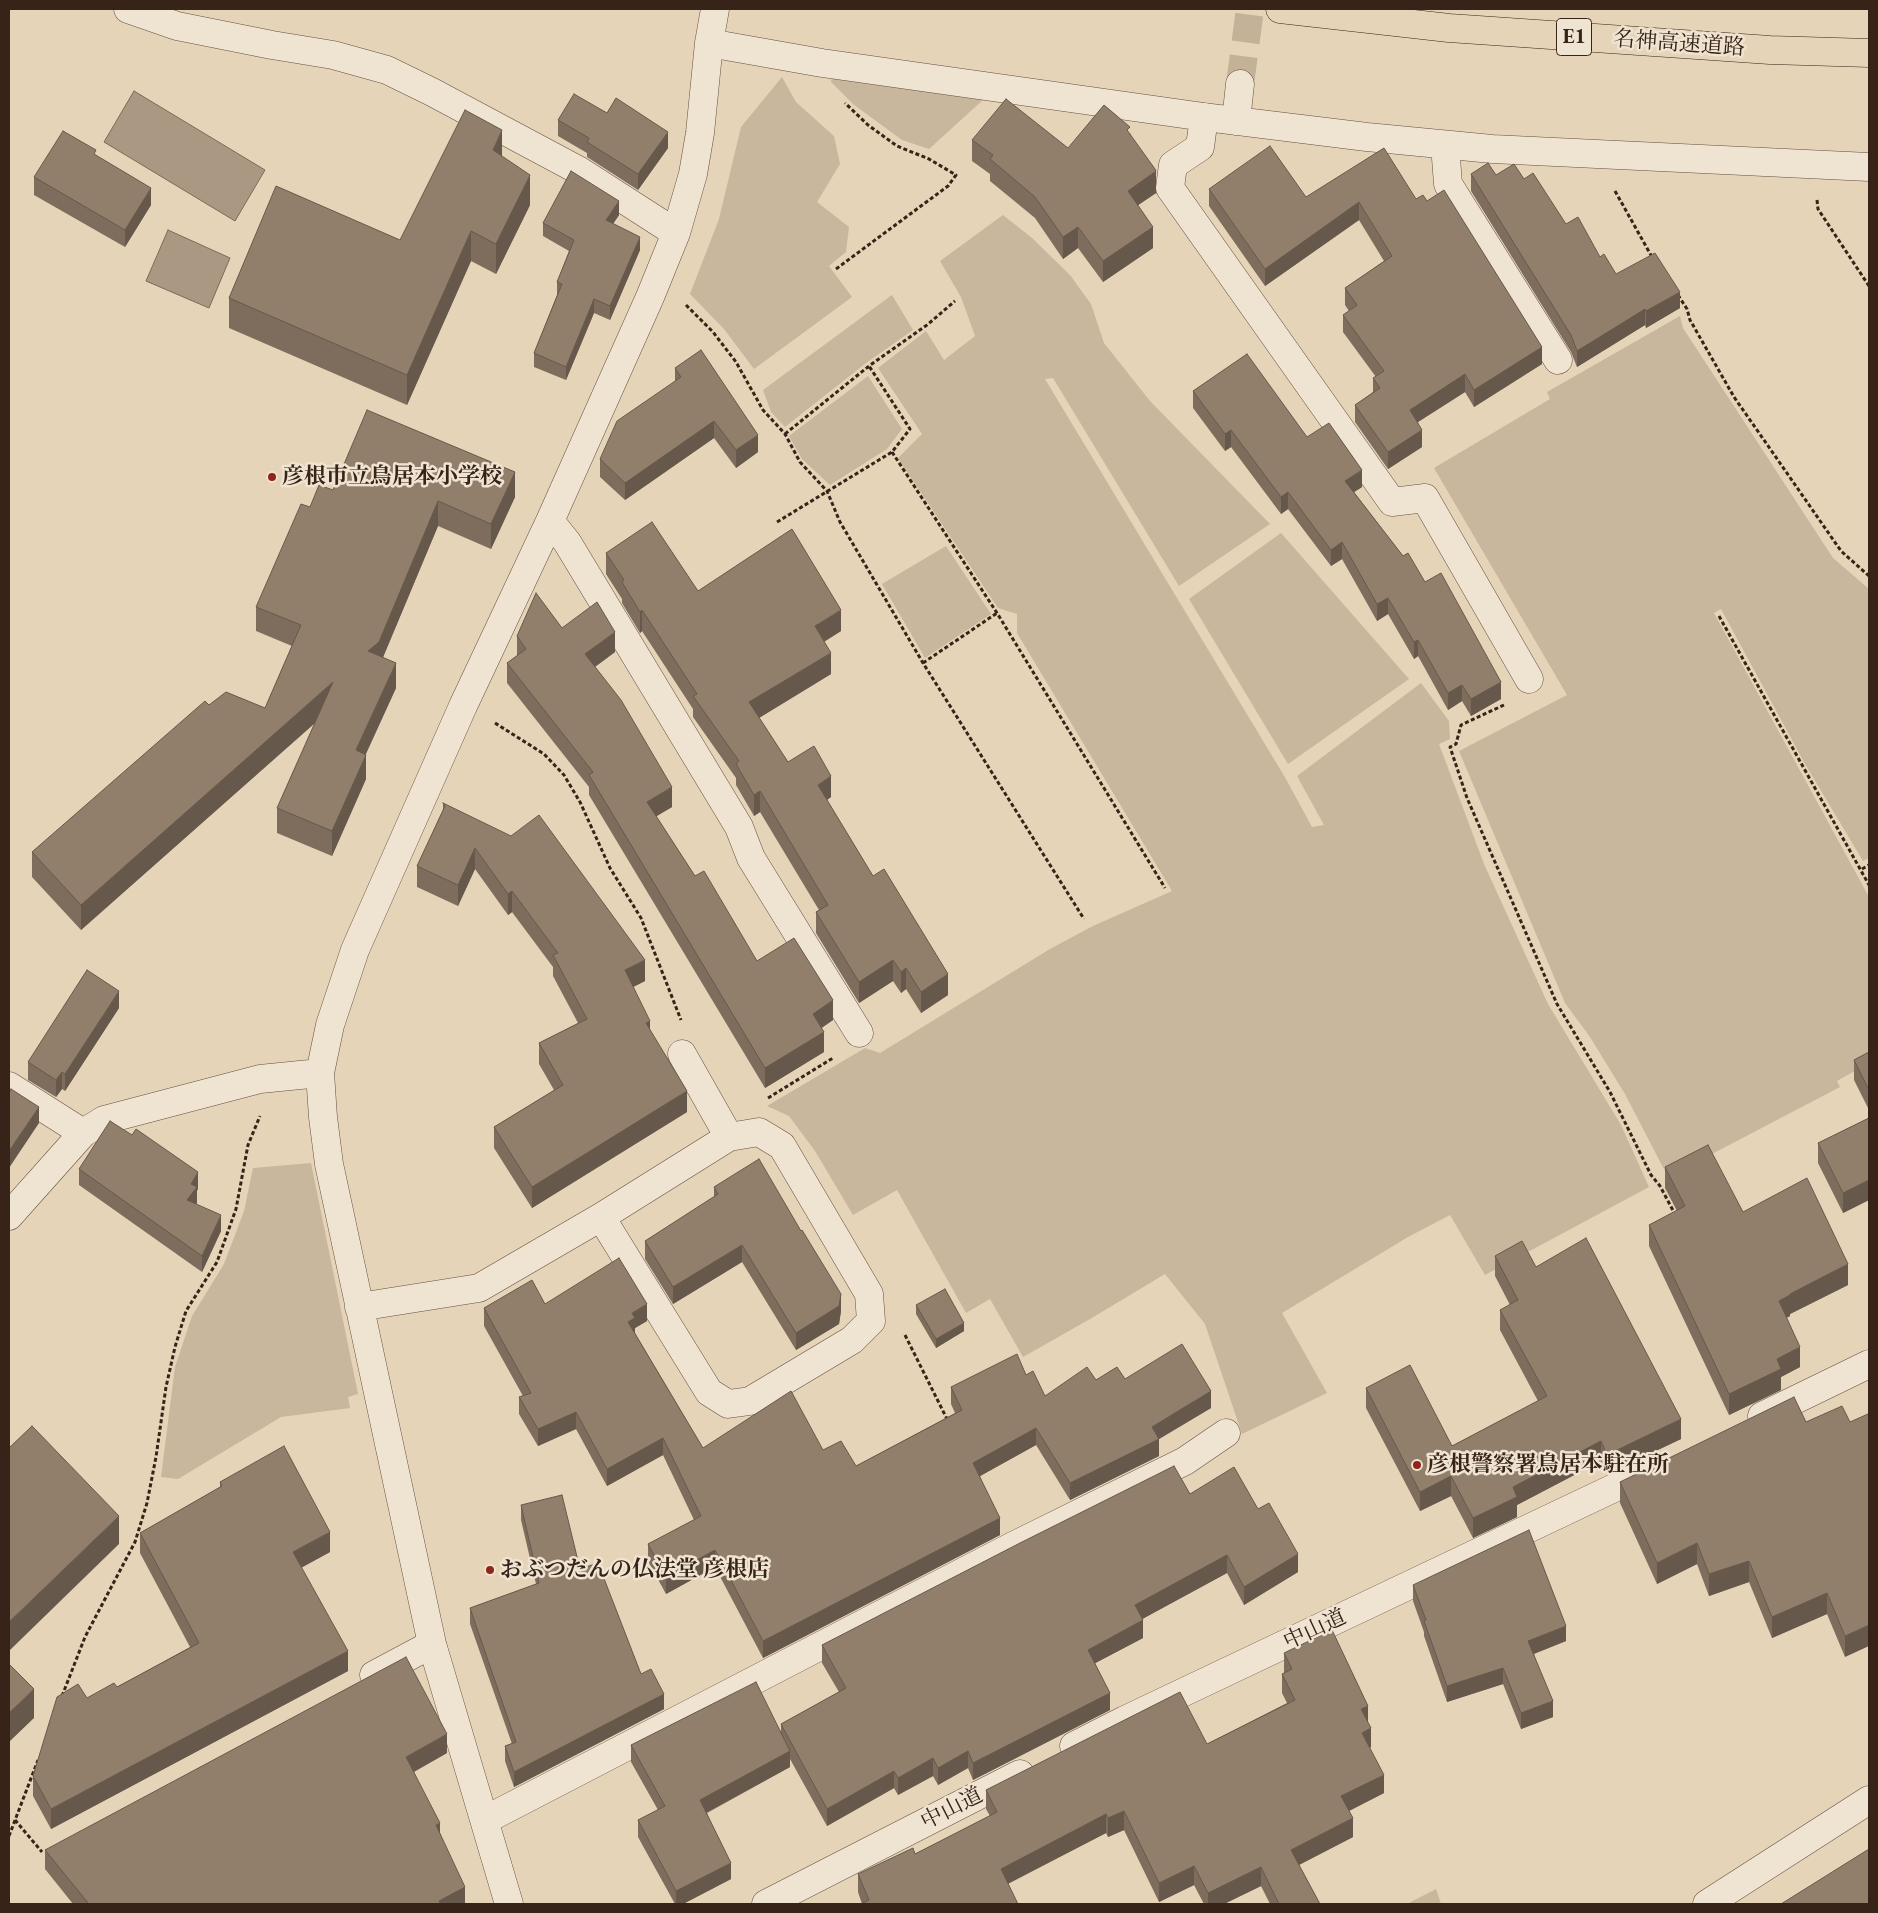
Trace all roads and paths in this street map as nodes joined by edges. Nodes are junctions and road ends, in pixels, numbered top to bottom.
1 (128, 9) edge
2 (715, 9) edge
3 (1280, 9) edge
4 (709, 43) junction
5 (1869, 53) edge
6 (822, 63) junction
7 (1240, 84) tunnel mouth
8 (1204, 117) junction
9 (1236, 121) junction
10 (1445, 145) junction
11 (1600, 154) junction
12 (1817, 165) junction
13 (1869, 167) edge
14 (676, 233) junction
15 (1655, 262) edge
16 (836, 269) dead end
17 (1869, 286) edge
18 (1677, 294) edge
19 (955, 301) dead end
20 (686, 304) dead end
21 (1558, 360) dead end
22 (869, 366) junction
23 (785, 434) junction
24 (892, 452) junction
25 (827, 491) junction
26 (550, 521) junction
27 (777, 522) dead end
28 (1869, 576) edge
29 (997, 613) junction
30 (1719, 616) dead end
31 (924, 663) junction
32 (1530, 679) joint
33 (1869, 865) edge
34 (1862, 869) junction
35 (1869, 885) edge
36 (1165, 888) dead end
37 (1084, 919) dead end
38 (859, 1032) joint
39 (682, 1054) dead end
40 (320, 1073) junction
41 (9, 1086) edge
42 (762, 1101) dead end
43 (263, 1108) dead end
44 (83, 1132) junction
45 (730, 1136) junction
46 (9, 1216) edge
47 (601, 1217) junction
48 (1678, 1220) edge
49 (359, 1307) junction
50 (1869, 1364) edge
51 (1741, 1427) edge
52 (1226, 1433) dead end
53 (1680, 1456) edge
54 (432, 1644) junction
55 (354, 1686) edge
56 (60, 1704) edge
57 (39, 1758) edge
58 (1869, 1800) edge
59 (15, 1820) junction
60 (485, 1820) junction
61 (9, 1836) edge
62 (42, 1852) dead end
63 (509, 1904) edge
64 (766, 1904) edge
65 (1707, 1904) edge

1 - 14 street
2 - 4 street
3 - 5 highway, 名神高速道路 / E1
4 - 6 street
4 - 14 street
6 - 8 street
6 - 16 path
7 - 9 street
8 - 9 street
8 - 32 street
9 - 10 street
10 - 11 street
10 - 21 street
11 - 12 street
11 - 15 path
12 - 13 street
12 - 17 path
14 - 26 street
18 - 28 path
19 - 22 path
20 - 23 path
22 - 23 path
22 - 24 path
23 - 25 path
24 - 25 path
24 - 29 path
25 - 27 path
25 - 31 path
26 - 38 street
26 - 40 street
29 - 31 path
29 - 36 path
30 - 34 path
31 - 37 path
32 - 48 path
33 - 34 path
34 - 35 path
38 - 42 path
39 - 45 street
40 - 44 street
40 - 49 street
41 - 44 street
43 - 56 path
44 - 46 street
45 - 47 street
45 - 47 street
47 - 49 street
49 - 54 street
50 - 51 street
52 - 60 street
53 - 64 street, 中山道
54 - 55 street
54 - 60 street
57 - 59 path
58 - 65 street
59 - 61 path
59 - 62 path
60 - 63 street

